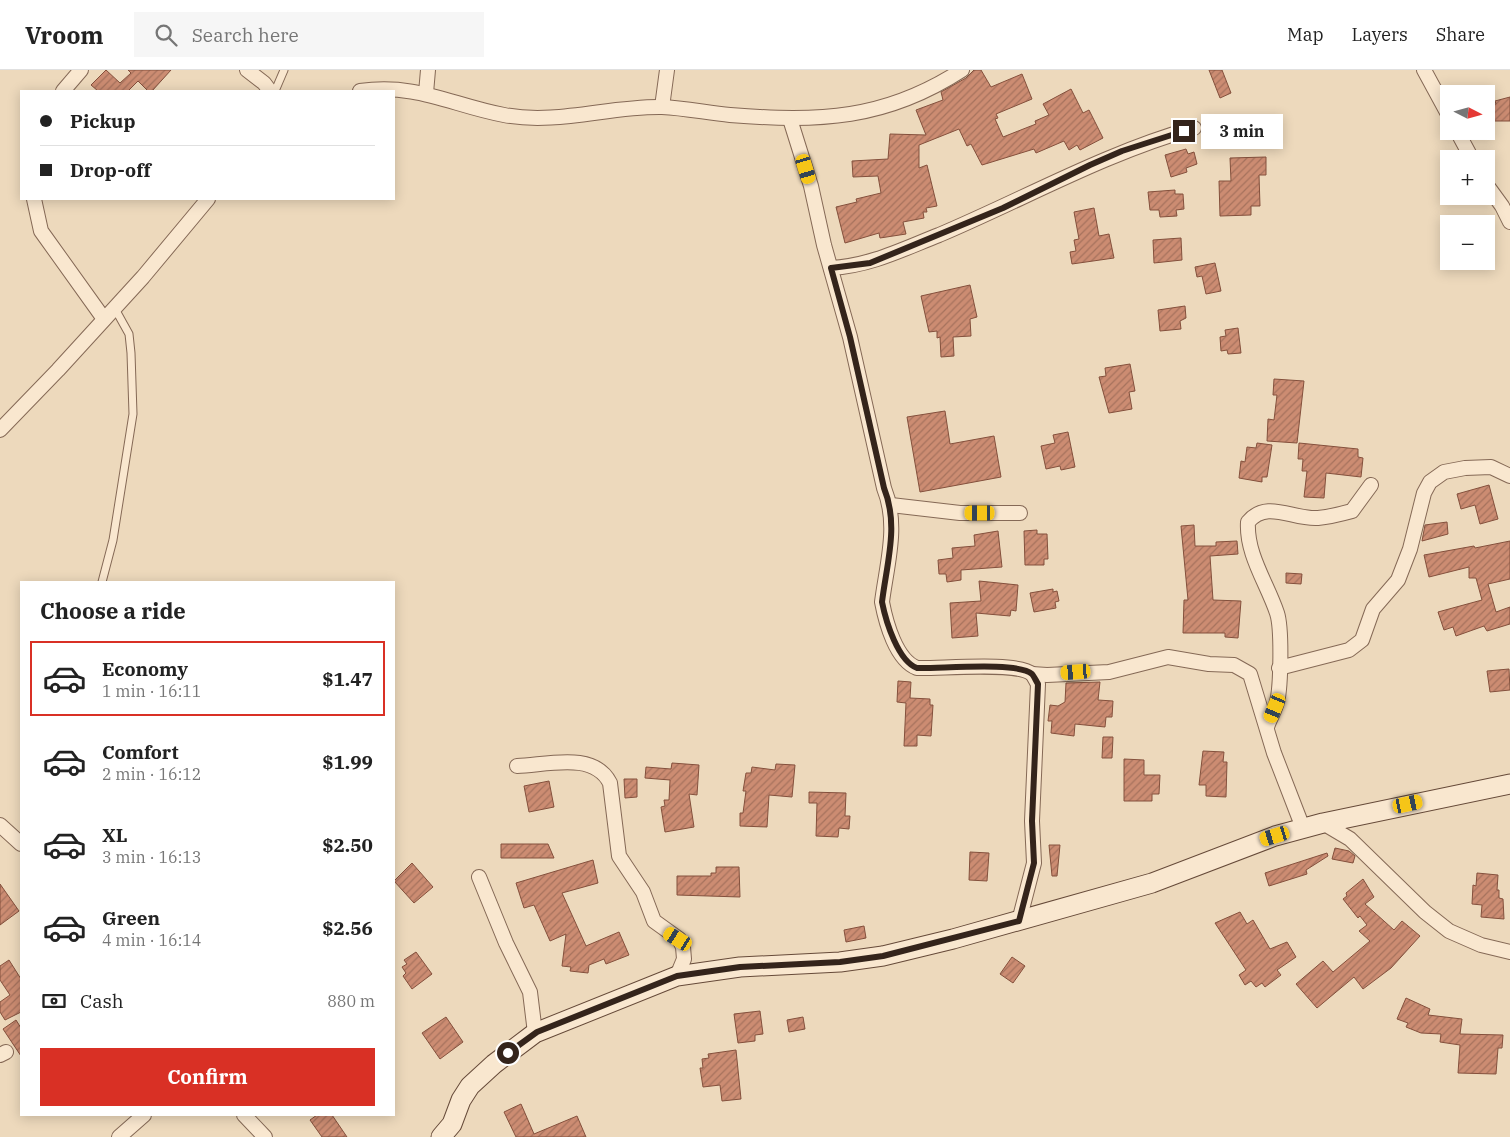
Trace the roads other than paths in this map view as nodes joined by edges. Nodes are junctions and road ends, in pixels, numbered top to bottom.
1 (81, 70) edge
2 (247, 70) edge
3 (284, 70) edge
4 (428, 70) edge
5 (668, 70) edge
6 (962, 70) edge
7 (1424, 70) edge
8 (64, 90) edge
9 (269, 90) edge
10 (275, 90) edge
11 (395, 90) edge
12 (426, 93) junction
13 (1440, 99) edge
14 (662, 107) junction
15 (790, 119) junction
16 (1194, 128) dead end
17 (1495, 196) edge
18 (34, 200) edge
19 (207, 200) edge
20 (1510, 222) edge
21 (831, 268) junction
22 (114, 307) junction
23 (104, 319) junction
24 (0, 430) edge
25 (1510, 476) edge
26 (1371, 485) dead end
27 (891, 504) junction
28 (1020, 513) dead end
29 (102, 581) edge
30 (1279, 668) junction
31 (1032, 674) junction
32 (1267, 726) junction
33 (517, 766) dead end
34 (1510, 784) edge
35 (1323, 823) junction
36 (0, 825) edge
37 (1303, 828) junction
38 (20, 843) edge
39 (479, 877) dead end
40 (1019, 921) junction
41 (1510, 952) edge
42 (677, 976) junction
43 (536, 1032) junction
44 (143, 1116) edge
45 (245, 1116) edge
46 (119, 1137) edge
47 (265, 1137) edge
48 (441, 1137) edge

1 - 8 street
2 - 9 street
3 - 10 lane
4 - 12 street
5 - 14 street
6 - 15 street
7 - 13 street
11 - 12 street
12 - 14 street
14 - 15 street
15 - 21 street
16 - 21 street
17 - 20 street
18 - 23 street
19 - 22 street
21 - 27 street
22 - 23 street
22 - 29 lane
23 - 24 street
25 - 30 street
26 - 30 street
27 - 28 street
27 - 31 street
30 - 32 street
31 - 32 street
31 - 40 street
32 - 37 street
33 - 42 street
34 - 35 street
35 - 37 street
35 - 41 street
36 - 38 street
37 - 40 street
39 - 43 street
40 - 42 street
42 - 43 street
43 - 48 street
44 - 46 street
45 - 47 street

